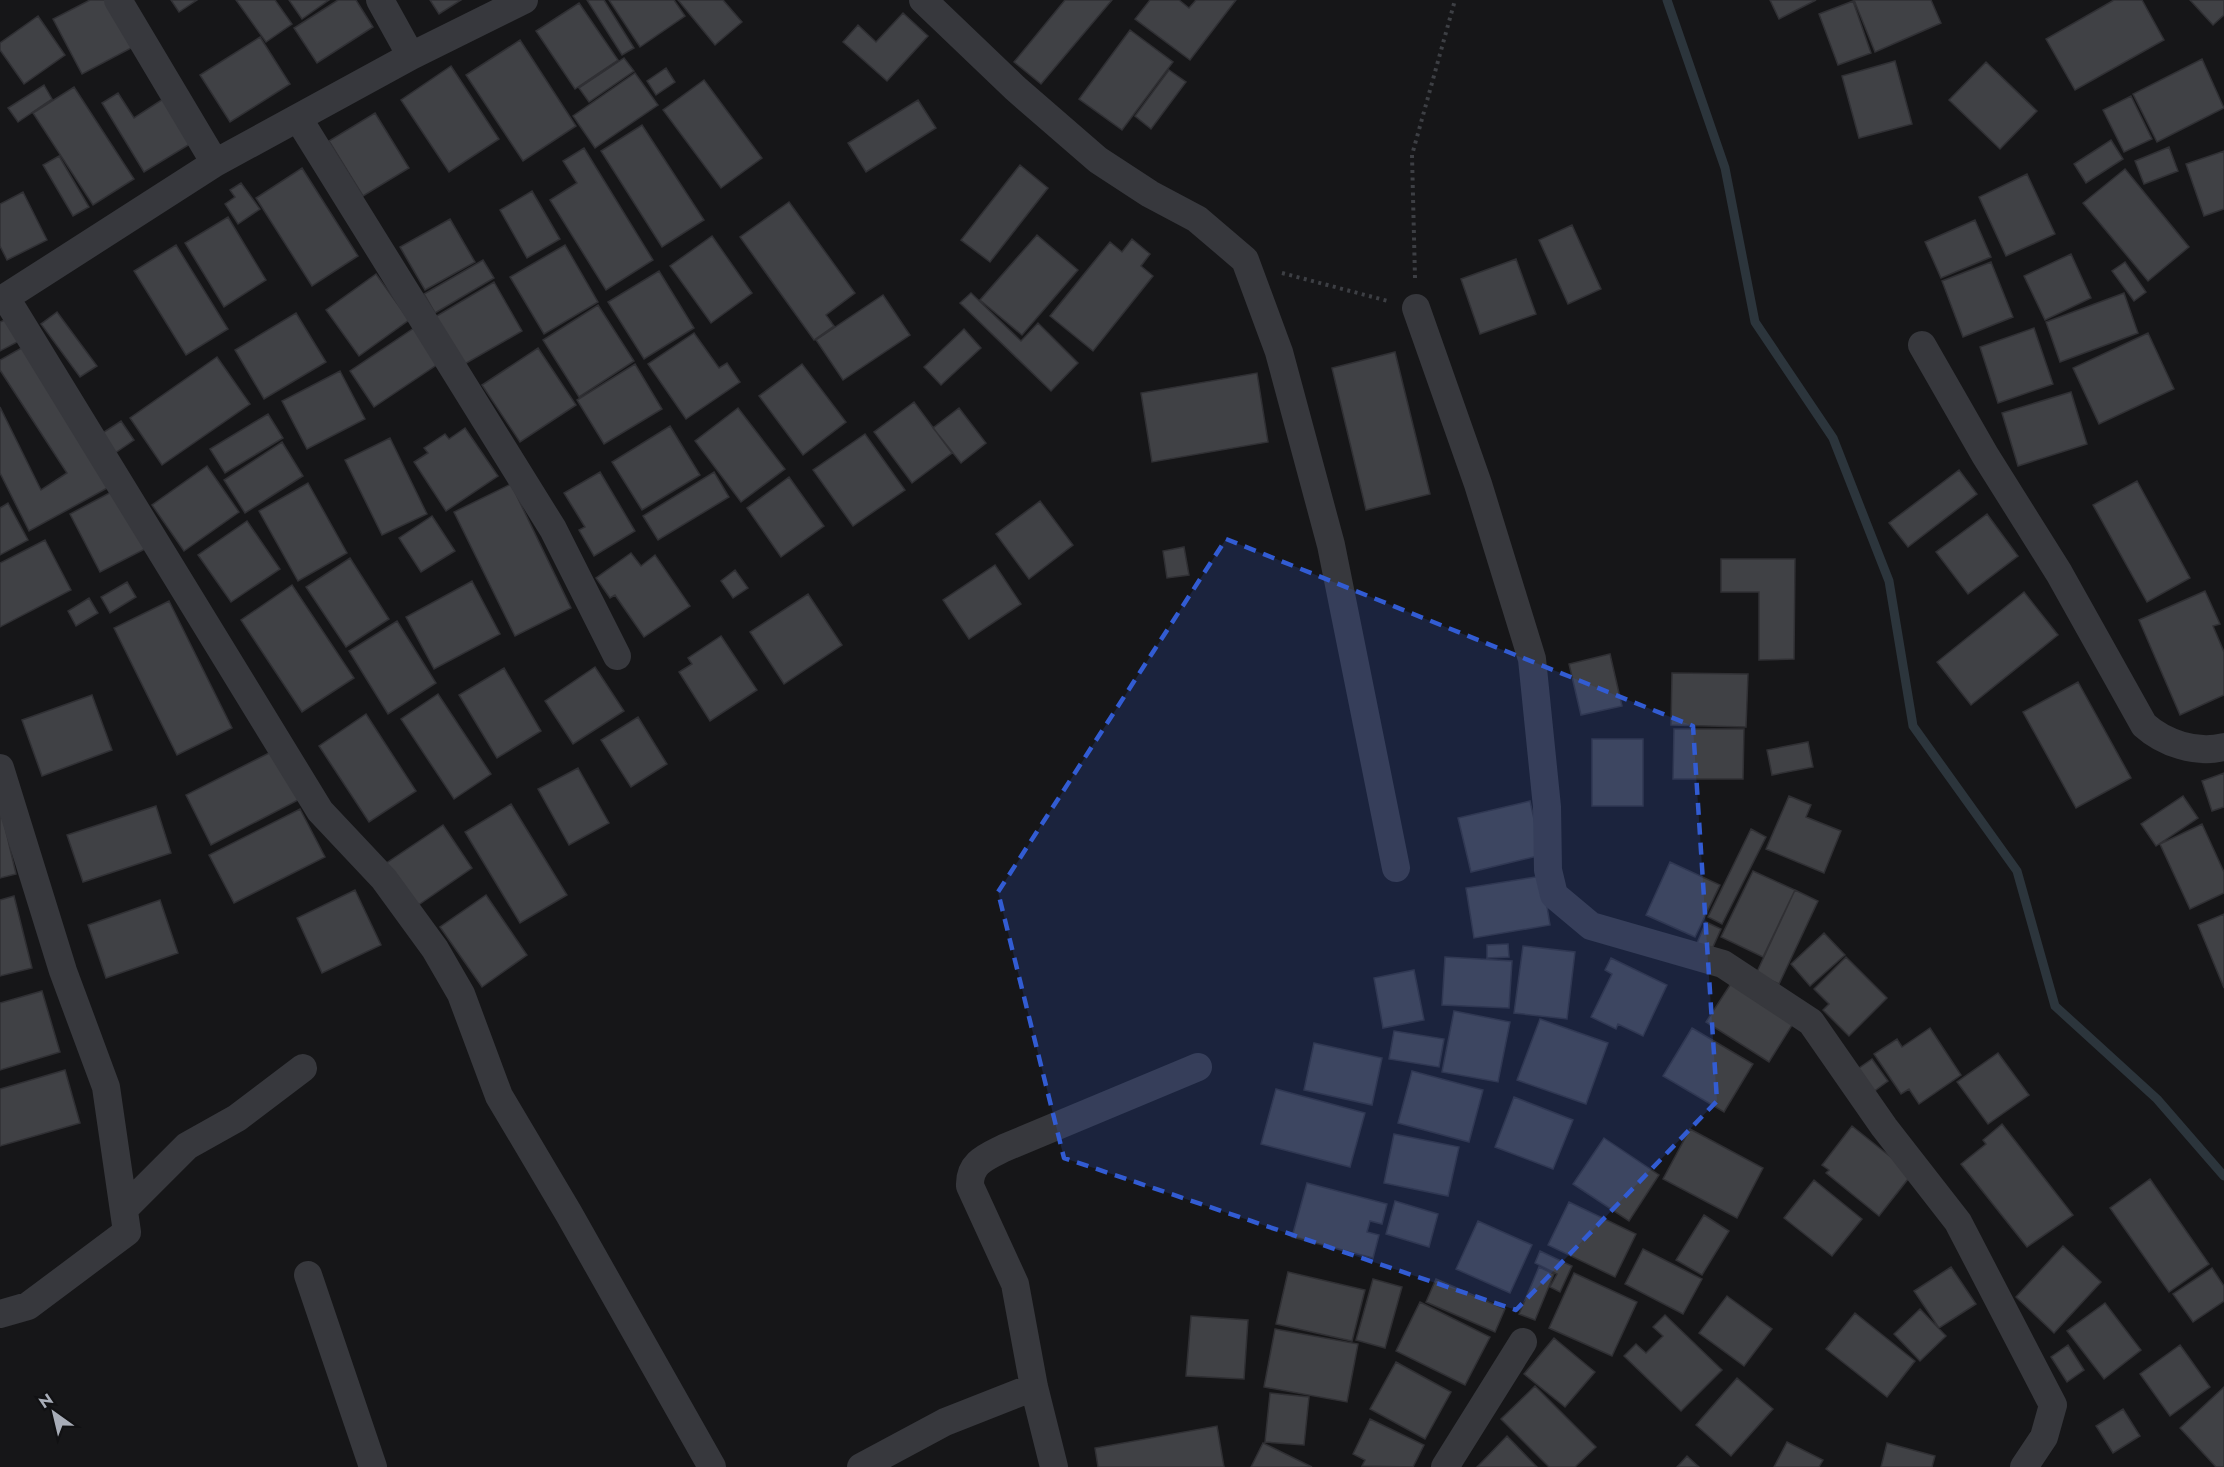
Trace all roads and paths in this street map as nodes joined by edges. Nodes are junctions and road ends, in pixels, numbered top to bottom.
1 (118, 0) edge
2 (380, 0) edge
3 (524, 0) edge
4 (923, 0) edge
5 (1455, 0) edge
6 (411, 56) junction
7 (298, 118) junction
8 (215, 163) junction
9 (1245, 260) junction
10 (3, 299) edge
11 (1416, 308) junction
12 (1922, 345) dead end
13 (617, 656) dead end
14 (2224, 747) edge
15 (0, 768) edge
16 (1396, 867) dead end
17 (1198, 1066) dead end
18 (303, 1068) dead end
19 (124, 1209) junction
20 (308, 1275) dead end
21 (0, 1314) edge
22 (1523, 1342) dead end
23 (1035, 1387) junction
24 (373, 1467) edge
25 (712, 1467) edge
26 (861, 1467) edge
27 (1054, 1467) edge
28 (1445, 1467) edge
29 (2024, 1467) edge

1 - 8 street
2 - 6 street
3 - 6 street
4 - 9 street
5 - 11 path
6 - 7 street
7 - 8 street
7 - 13 street
8 - 10 street
9 - 11 path
9 - 16 street
10 - 25 street
11 - 29 street
12 - 14 street
15 - 19 street
17 - 23 street
18 - 19 street
19 - 21 street
20 - 24 street
22 - 28 street
23 - 26 street
23 - 27 street

